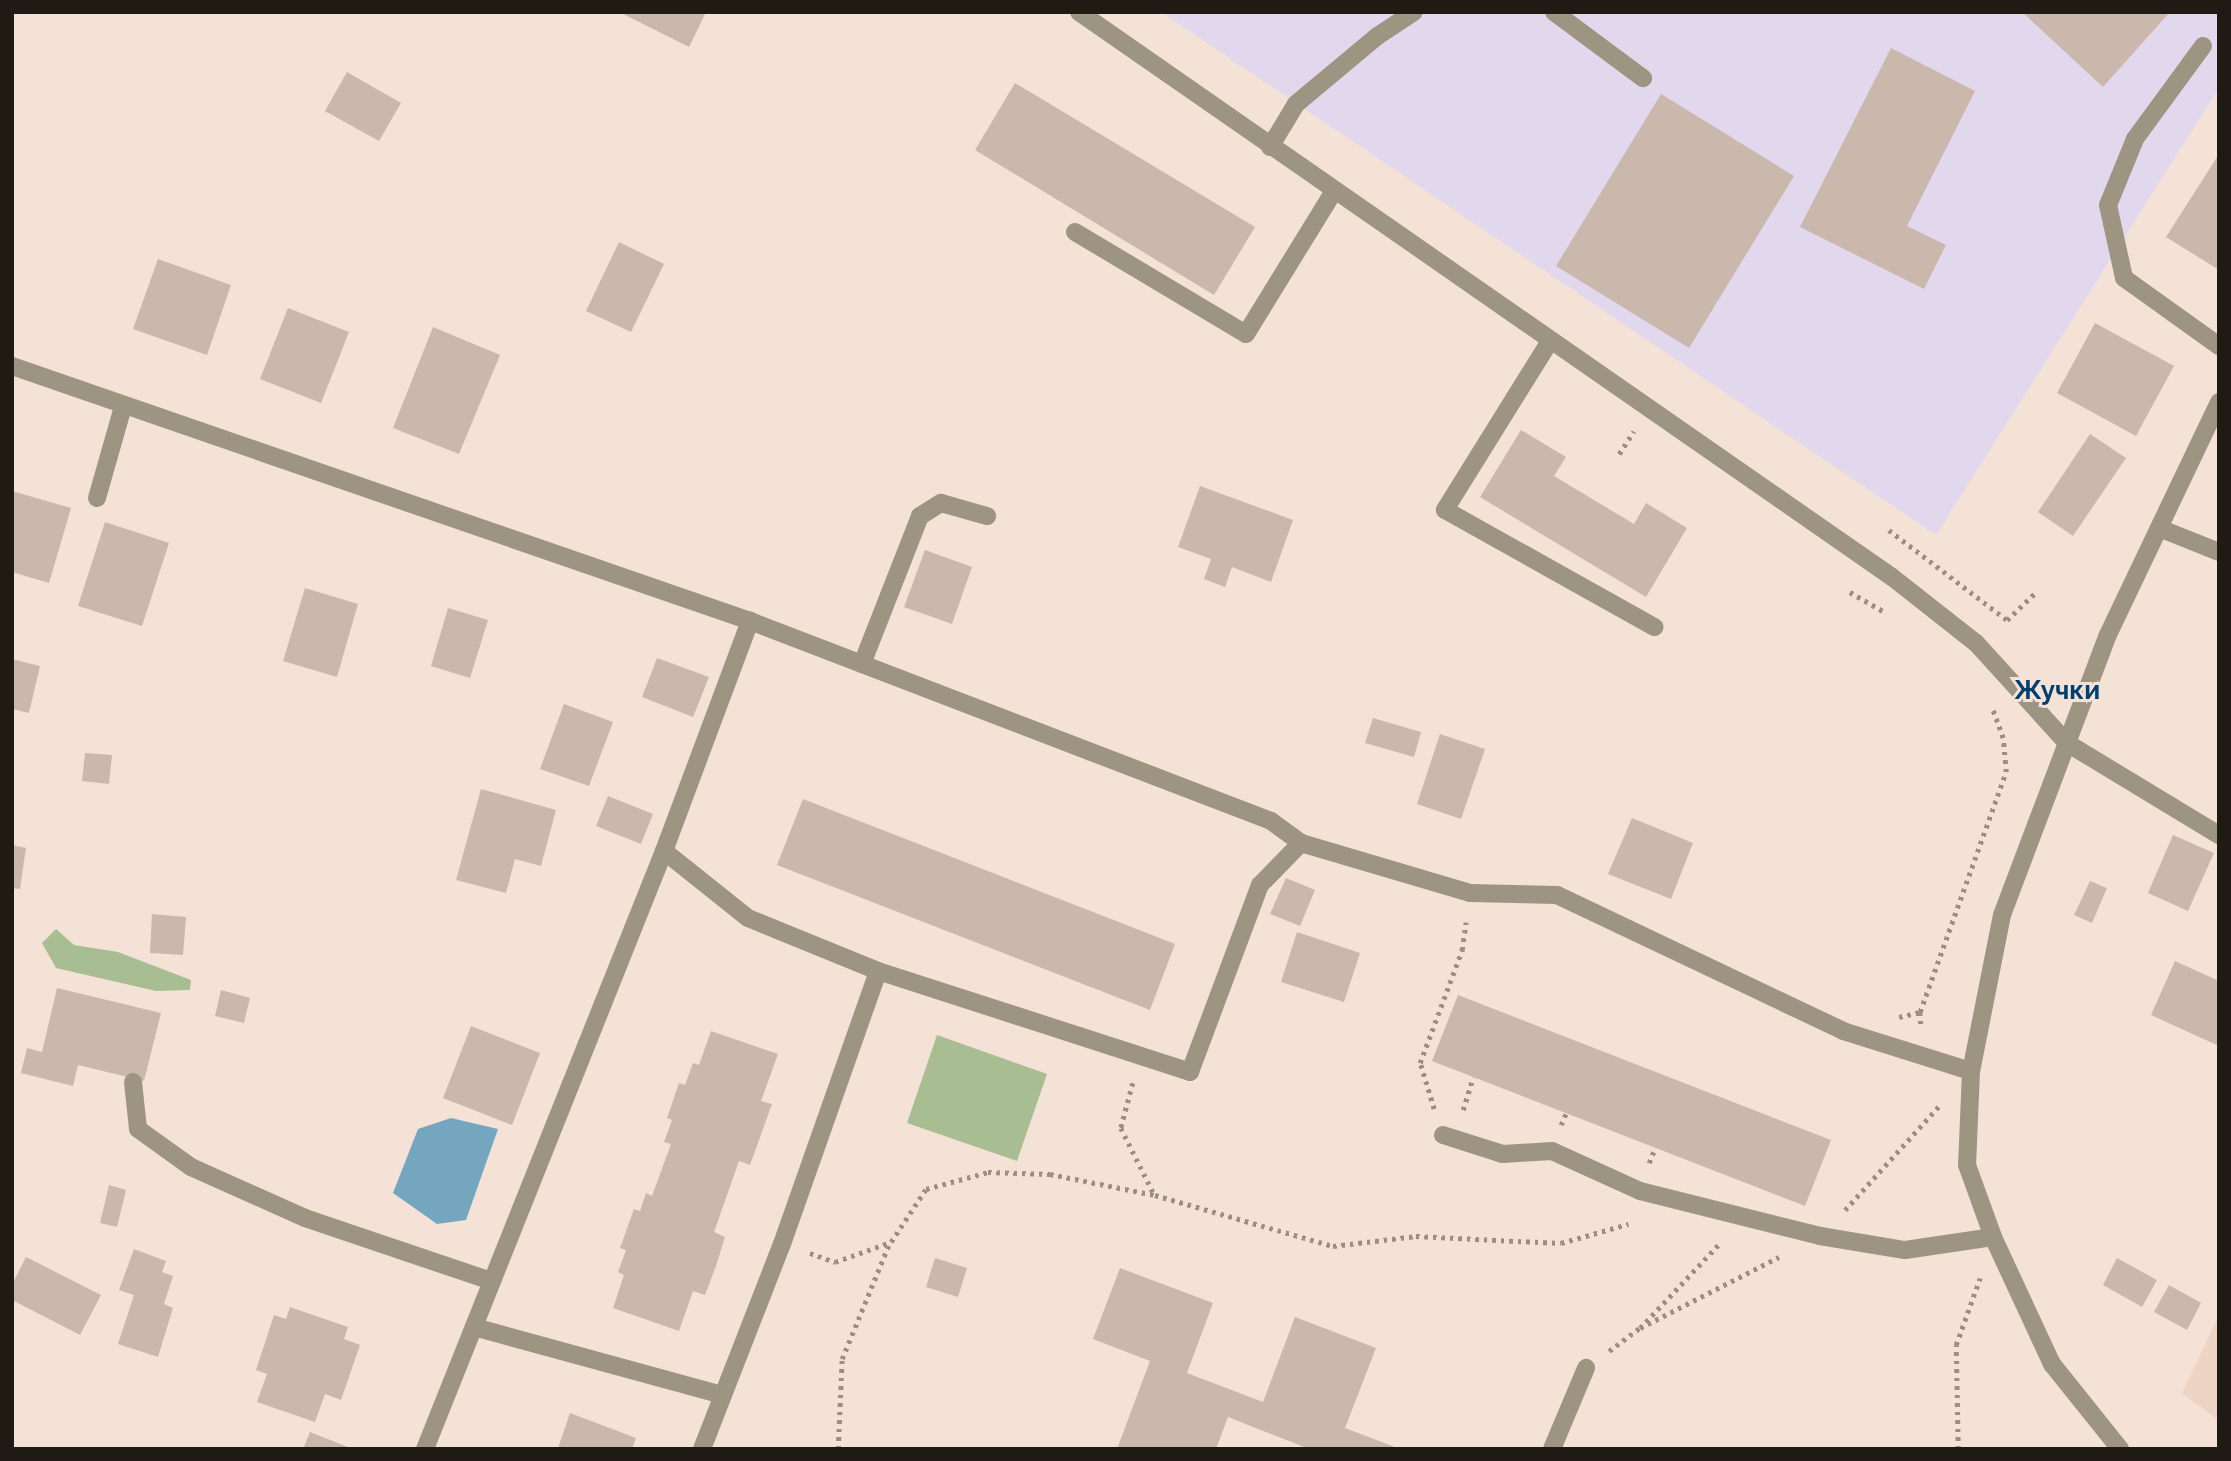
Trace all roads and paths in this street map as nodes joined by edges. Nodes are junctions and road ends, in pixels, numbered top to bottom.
1 (1079, 12) edge
2 (1414, 12) edge
3 (1554, 12) edge
4 (2203, 46) dead end
5 (1643, 78) dead end
6 (1270, 148) junction
7 (1334, 191) junction
8 (1075, 232) dead end
9 (1550, 341) junction
10 (2219, 346) edge
11 (12, 366) edge
12 (2219, 402) edge
13 (122, 407) junction
14 (97, 498) dead end
15 (987, 516) dead end
16 (2159, 528) junction
17 (1889, 530) dead end
18 (2219, 552) edge
19 (1850, 592) dead end
20 (2035, 593) dead end
21 (1886, 613) dead end
22 (750, 621) junction
23 (1654, 628) dead end
24 (862, 664) junction
25 (1983, 697) dead end
26 (2067, 743) junction
27 (2219, 835) edge
28 (1301, 843) junction
29 (664, 851) junction
30 (1470, 893) junction
31 (878, 971) junction
32 (1920, 1012) dead end
33 (1141, 1056) junction
34 (1971, 1071) junction
35 (133, 1082) dead end
36 (1443, 1135) joint
37 (1155, 1195) junction
38 (1745, 1220) junction
39 (1628, 1224) dead end
40 (1993, 1237) junction
41 (891, 1242) junction
42 (782, 1244) junction
43 (491, 1281) junction
44 (474, 1327) junction
45 (1586, 1368) joint
46 (722, 1395) junction
47 (425, 1449) edge
48 (702, 1449) edge
49 (838, 1449) edge
50 (1552, 1449) edge
51 (1958, 1449) edge
52 (2120, 1449) edge

1 - 6 street
2 - 6 street
3 - 5 street
4 - 10 street
6 - 7 street
7 - 8 street
7 - 9 street
9 - 23 street
9 - 26 street
11 - 13 street
12 - 16 street
13 - 14 street
13 - 22 street
15 - 24 street
16 - 18 street
16 - 26 street
17 - 20 path
19 - 21 path
22 - 24 street
22 - 29 street
24 - 28 street
25 - 32 path
26 - 27 street
26 - 34 street
28 - 30 street
28 - 33 street
29 - 31 street
29 - 43 street
30 - 34 street
30 - 36 path
31 - 33 street
31 - 42 street
33 - 37 path
34 - 40 street
35 - 43 street
36 - 38 street
37 - 39 path
37 - 41 path
38 - 40 street
38 - 45 path
40 - 51 path
40 - 52 street
41 - 42 path
41 - 49 path
42 - 46 street
43 - 44 street
44 - 46 street
44 - 47 street
45 - 50 street
46 - 48 street

